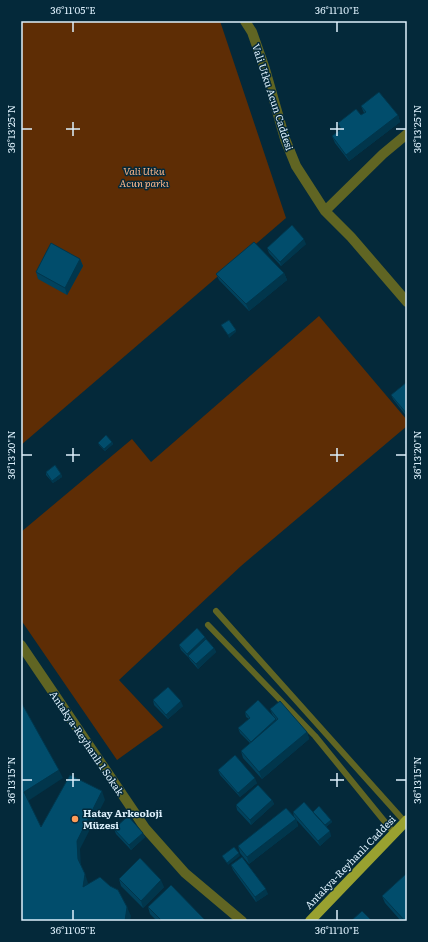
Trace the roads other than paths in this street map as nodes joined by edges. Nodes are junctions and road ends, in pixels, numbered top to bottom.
1 (245, 21) edge
2 (407, 134) edge
3 (325, 211) junction
4 (407, 302) edge
5 (216, 611) dead end
6 (208, 625) dead end
7 (21, 645) edge
8 (406, 821) edge
9 (394, 833) junction
10 (242, 921) edge
11 (310, 921) edge

1 - 3 street, Vali Utku Acun Caddesi
2 - 3 street
3 - 4 street, Vali Utku Acun Caddesi
5 - 8 lane
6 - 9 lane
7 - 10 street, Antakya-Reyhanlı 1 Sokak
8 - 9 main road, Antakya-Reyhanlı Caddesi
9 - 11 main road, Antakya-Reyhanlı Caddesi

